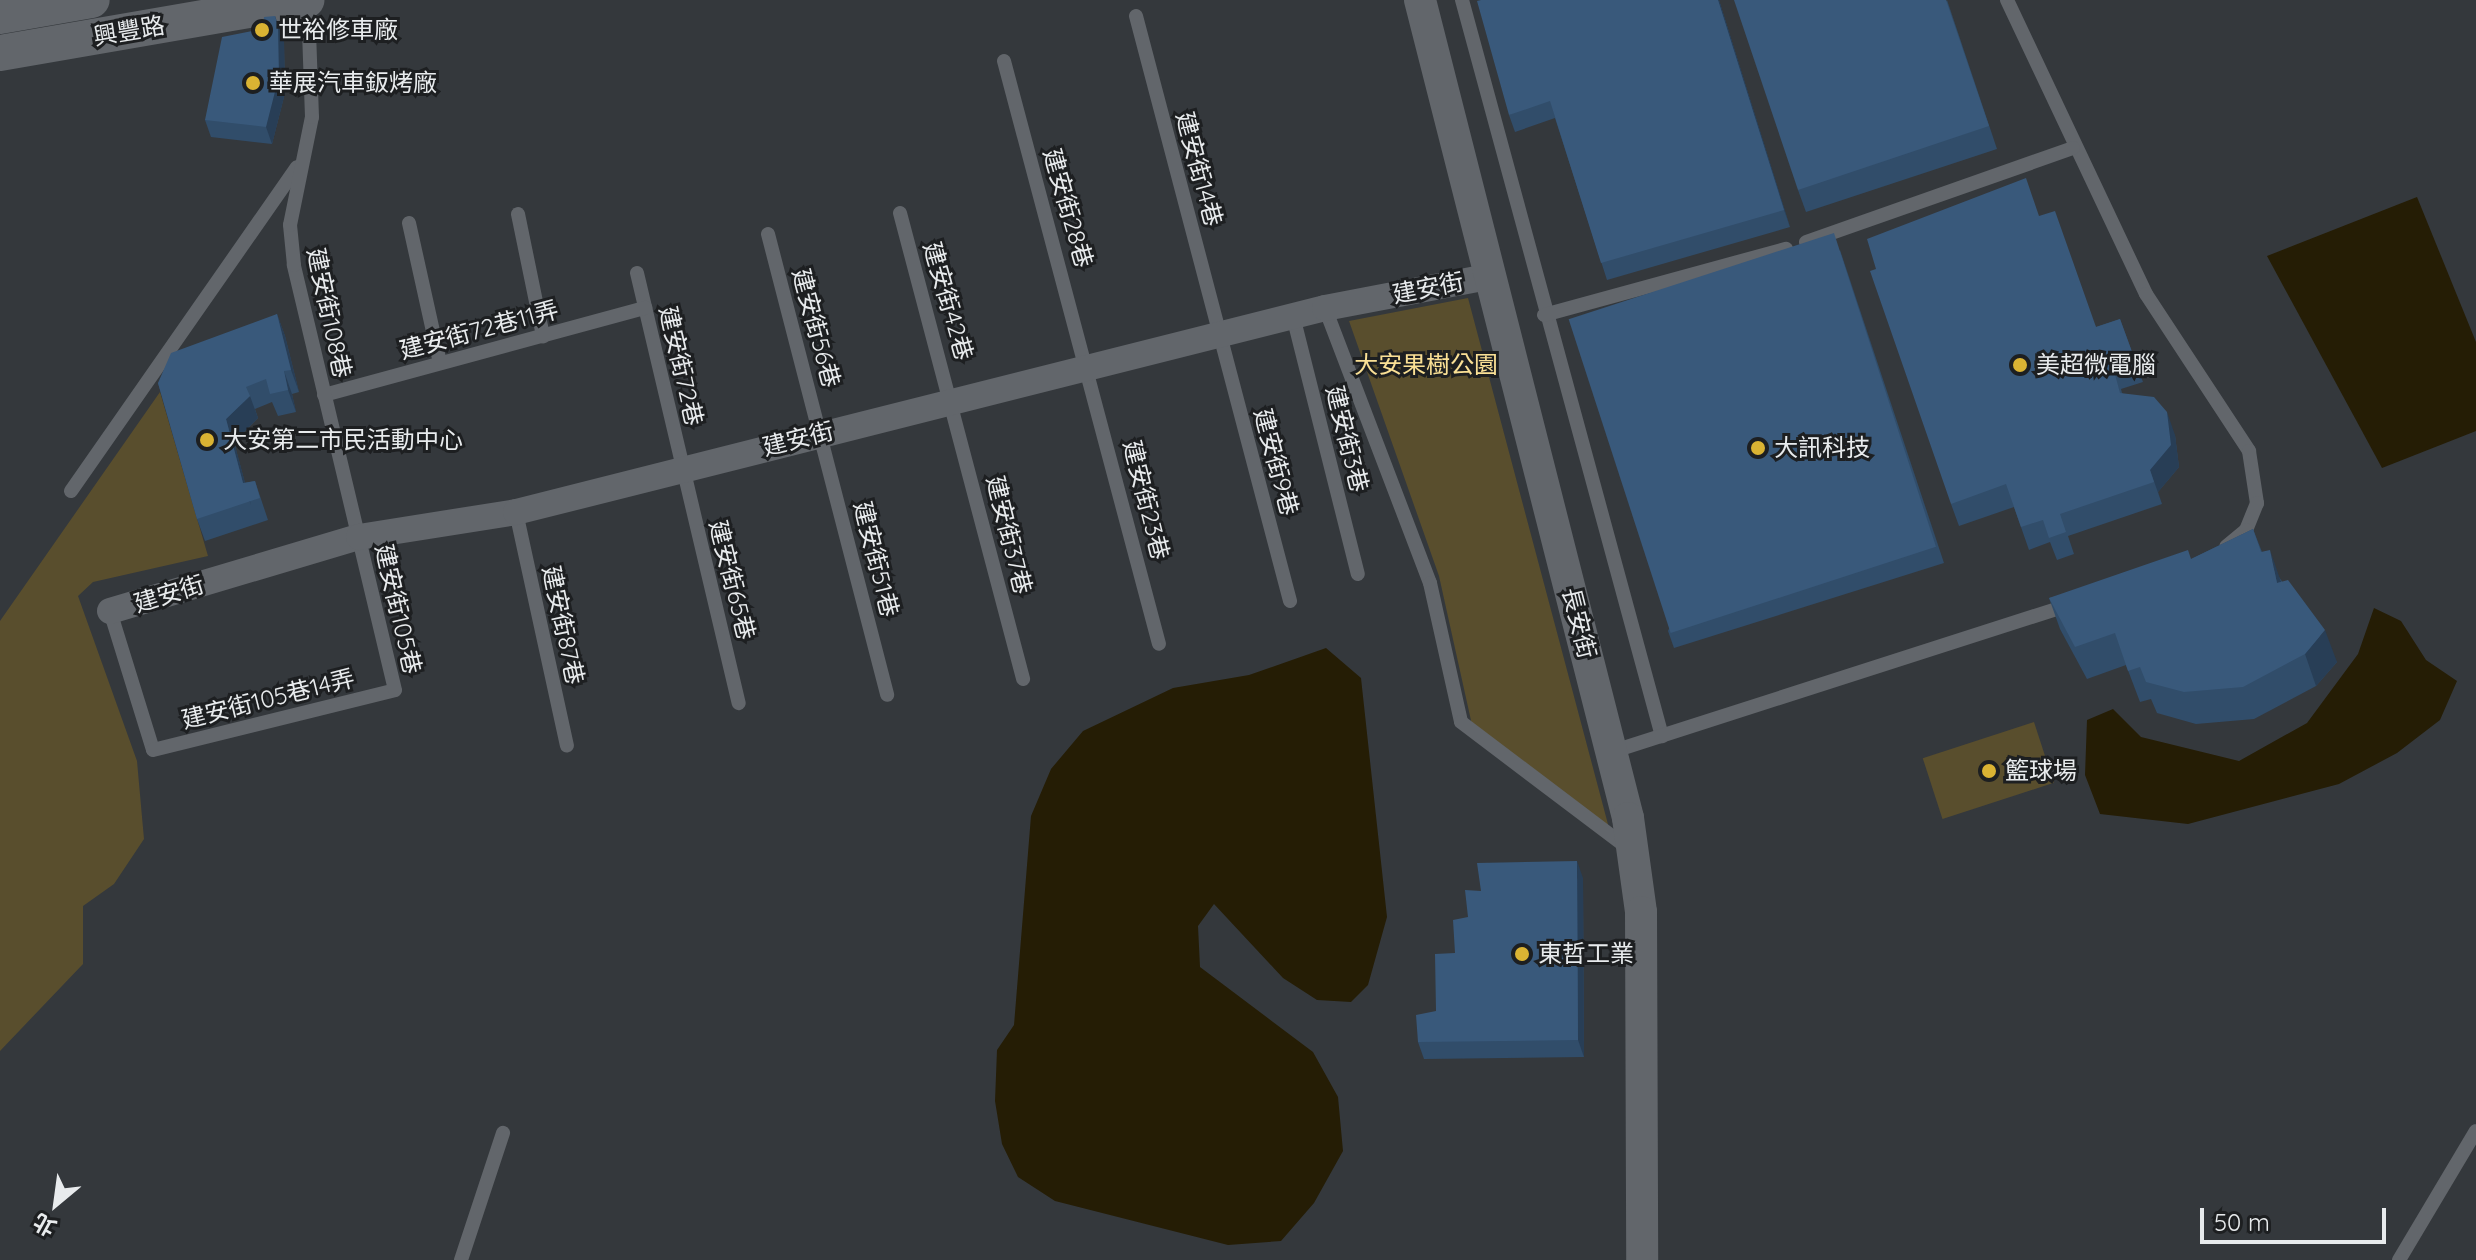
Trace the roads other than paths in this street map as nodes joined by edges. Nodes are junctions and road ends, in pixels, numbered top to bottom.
1 (92, 0) edge
2 (307, 0) edge
3 (1420, 0) edge
4 (1462, 0) edge
5 (2007, 0) edge
6 (0, 16) edge
7 (1136, 16) dead end
8 (0, 53) edge
9 (1004, 61) dead end
10 (2073, 148) junction
11 (299, 164) junction
12 (900, 213) dead end
13 (518, 214) dead end
14 (409, 223) dead end
15 (768, 234) dead end
16 (637, 273) dead end
17 (1488, 277) junction
18 (645, 308) junction
19 (1325, 308) junction
20 (1544, 315) junction
21 (1293, 316) junction
22 (1220, 334) junction
23 (543, 336) junction
24 (440, 363) junction
25 (1091, 366) junction
26 (324, 395) junction
27 (953, 401) junction
28 (823, 433) junction
29 (682, 468) junction
30 (71, 491) dead end
31 (516, 512) junction
32 (359, 537) junction
33 (2215, 556) edge
34 (1358, 574) dead end
35 (2083, 600) edge
36 (1290, 601) dead end
37 (110, 611) joint
38 (1159, 644) dead end
39 (1023, 679) dead end
40 (395, 690) joint
41 (887, 695) dead end
42 (739, 703) dead end
43 (1662, 736) junction
44 (567, 746) dead end
45 (1611, 752) junction
46 (1632, 852) junction
47 (2476, 1131) edge
48 (503, 1133) dead end
49 (461, 1260) edge
50 (1642, 1260) edge
51 (2399, 1260) edge

1 - 6 main road, 興豐路
2 - 8 main road, 興豐路
2 - 11 lane, 建安街108巷
3 - 17 street, 長安街
4 - 20 lane
5 - 10 lane
7 - 22 lane, 建安街14巷
9 - 25 lane, 建安街28巷
10 - 20 lane
10 - 33 lane
11 - 26 lane, 建安街108巷
11 - 30 lane
12 - 27 lane, 建安街42巷
13 - 23 lane
14 - 24 lane
15 - 28 lane, 建安街56巷
16 - 18 lane, 建安街72巷
17 - 19 street, 建安街
17 - 45 street, 長安街
18 - 23 lane, 建安街72巷11弄
18 - 29 lane, 建安街72巷
19 - 21 street, 建安街
19 - 46 lane
20 - 43 lane
21 - 22 street, 建安街
21 - 34 lane, 建安街3巷
22 - 25 street, 建安街
22 - 36 lane, 建安街9巷
23 - 24 lane, 建安街72巷11弄
24 - 26 lane, 建安街72巷11弄
25 - 27 street, 建安街
25 - 38 lane, 建安街23巷
26 - 32 lane, 建安街108巷
27 - 28 street, 建安街
27 - 39 lane, 建安街37巷
28 - 29 street, 建安街
28 - 41 lane, 建安街51巷
29 - 31 street, 建安街
29 - 42 lane, 建安街65巷
31 - 32 street, 建安街
31 - 44 lane, 建安街87巷
32 - 37 street, 建安街
32 - 40 lane, 建安街105巷
35 - 43 lane
37 - 40 lane, 建安街105巷14弄
43 - 45 lane
45 - 46 street, 長安街
46 - 50 street, 長安街
47 - 51 lane
48 - 49 lane

